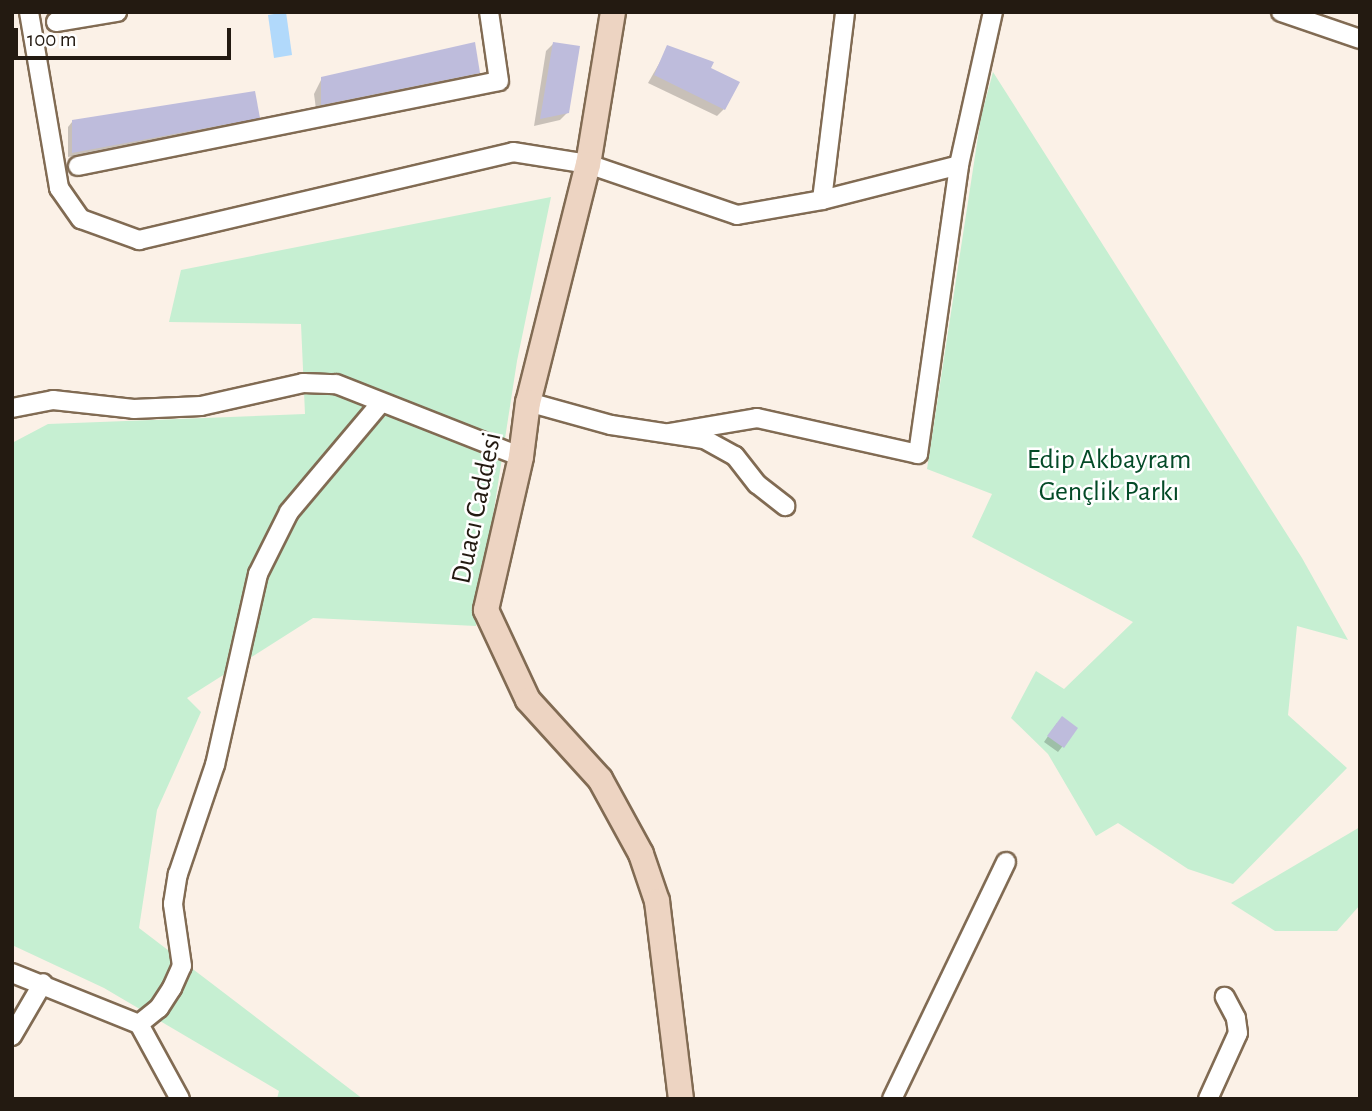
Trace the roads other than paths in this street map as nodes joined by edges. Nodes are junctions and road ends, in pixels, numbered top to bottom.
1 (29, 12) edge
2 (117, 12) edge
3 (489, 12) edge
4 (614, 12) edge
5 (845, 12) edge
6 (993, 12) edge
7 (1281, 12) edge
8 (55, 22) dead end
9 (1360, 39) edge
10 (588, 164) junction
11 (958, 165) junction
12 (78, 166) dead end
13 (822, 200) junction
14 (528, 402) junction
15 (379, 405) junction
16 (12, 408) edge
17 (669, 433) junction
18 (521, 457) junction
19 (785, 506) dead end
20 (1006, 862) dead end
21 (12, 973) edge
22 (43, 983) junction
23 (1225, 997) dead end
24 (139, 1024) junction
25 (12, 1035) edge
26 (180, 1099) edge
27 (681, 1099) edge
28 (892, 1099) edge
29 (1208, 1099) edge

1 - 10 street
2 - 8 street
3 - 12 street
4 - 10 street, Duacı Caddesi
5 - 13 street
6 - 11 street
7 - 9 street
10 - 13 street
10 - 14 street, Duacı Caddesi
11 - 13 street
11 - 17 street
14 - 17 street
14 - 18 street, Duacı Caddesi
15 - 16 street
15 - 18 street
15 - 24 street
17 - 19 street
18 - 27 street, Duacı Caddesi
20 - 28 street
21 - 22 street
22 - 24 street
22 - 25 street
23 - 29 street
24 - 26 street

